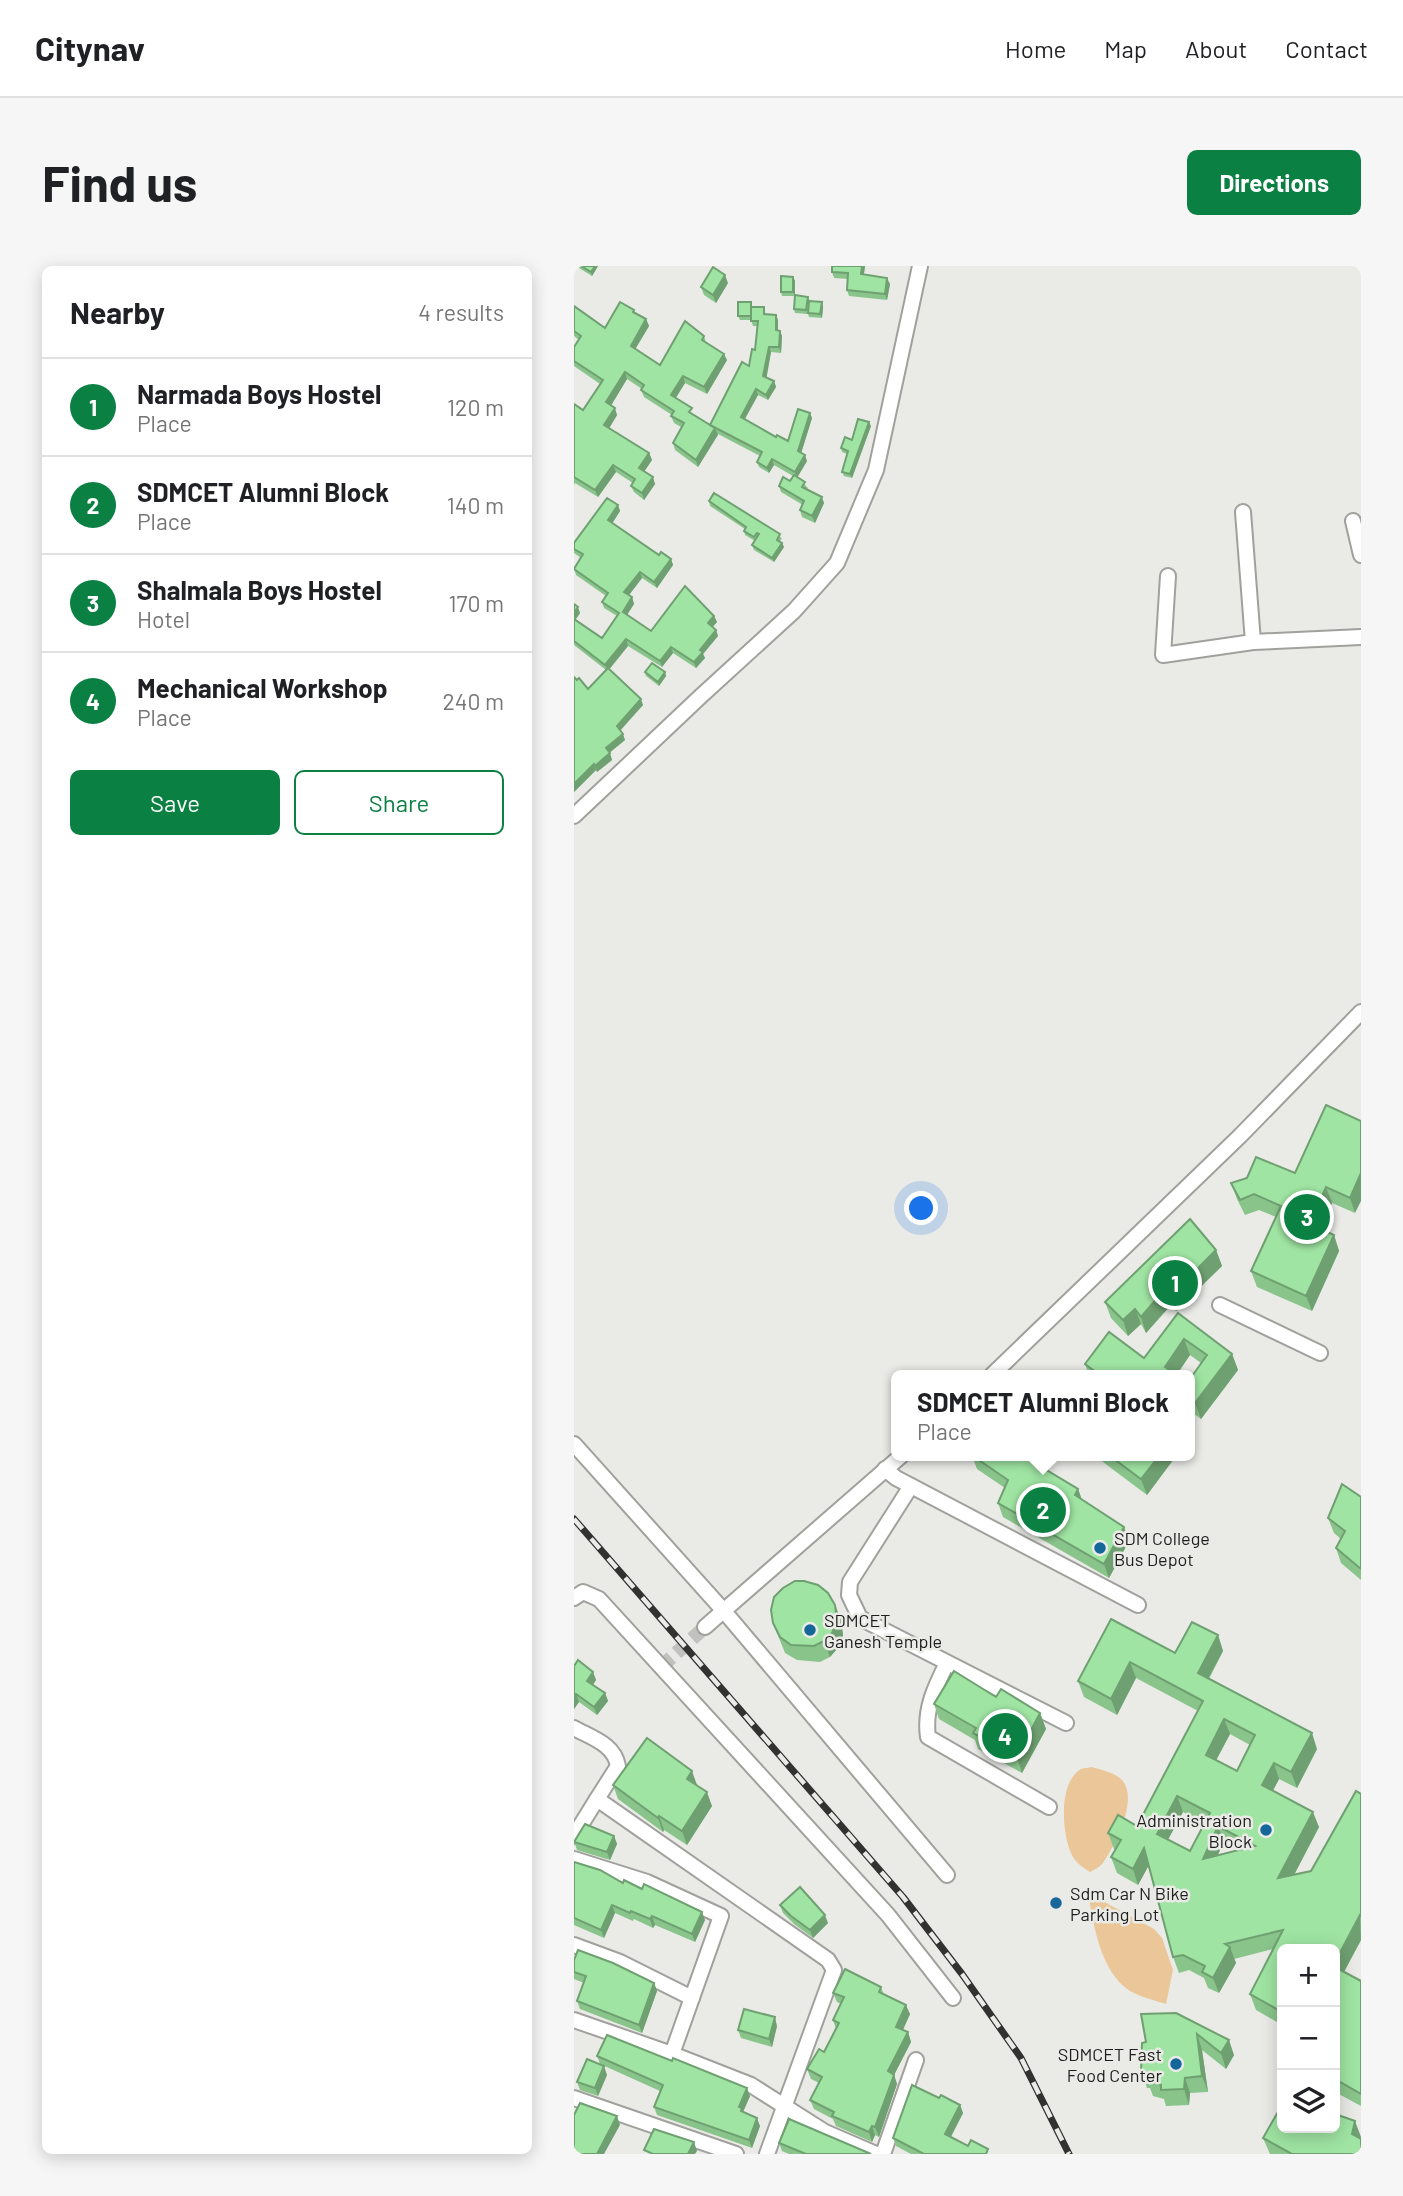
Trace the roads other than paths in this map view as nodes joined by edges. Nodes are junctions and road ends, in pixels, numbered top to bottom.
1 (920, 266) edge
2 (1243, 512) dead end
3 (1353, 521) dead end
4 (1361, 555) edge
5 (1168, 576) dead end
6 (1361, 637) edge
7 (1253, 642) junction
8 (574, 816) edge
9 (1361, 1012) edge
10 (1220, 1306) dead end
11 (1320, 1353) dead end
12 (997, 1370) edge
13 (574, 1444) edge
14 (895, 1461) edge
15 (885, 1469) junction
16 (911, 1486) junction
17 (574, 1598) edge
18 (1138, 1605) dead end
19 (723, 1610) junction
20 (705, 1627) tunnel mouth
21 (947, 1663) junction
22 (1066, 1723) dead end
23 (574, 1728) edge
24 (597, 1799) junction
25 (1049, 1807) dead end
26 (574, 1836) edge
27 (574, 1859) edge
28 (947, 1875) dead end
29 (574, 1945) edge
30 (692, 1998) junction
31 (953, 1998) dead end
32 (574, 2020) edge
33 (672, 2054) junction
34 (916, 2060) dead end
35 (574, 2098) edge
36 (783, 2106) junction
37 (736, 2154) edge
38 (767, 2154) edge
39 (876, 2154) edge
40 (883, 2154) edge

1 - 8 street
2 - 7 street
3 - 4 street
5 - 7 street
6 - 7 street
9 - 12 street
10 - 11 street
13 - 19 street
14 - 15 street
15 - 16 street
15 - 19 street
16 - 18 street
16 - 21 street
17 - 31 street
19 - 20 street
19 - 28 street
21 - 22 street
21 - 25 street
23 - 24 street
24 - 26 street
24 - 36 street
27 - 30 street
29 - 30 street
30 - 33 street
32 - 33 street
33 - 36 street
34 - 40 street
35 - 37 street
36 - 38 street
36 - 39 street

